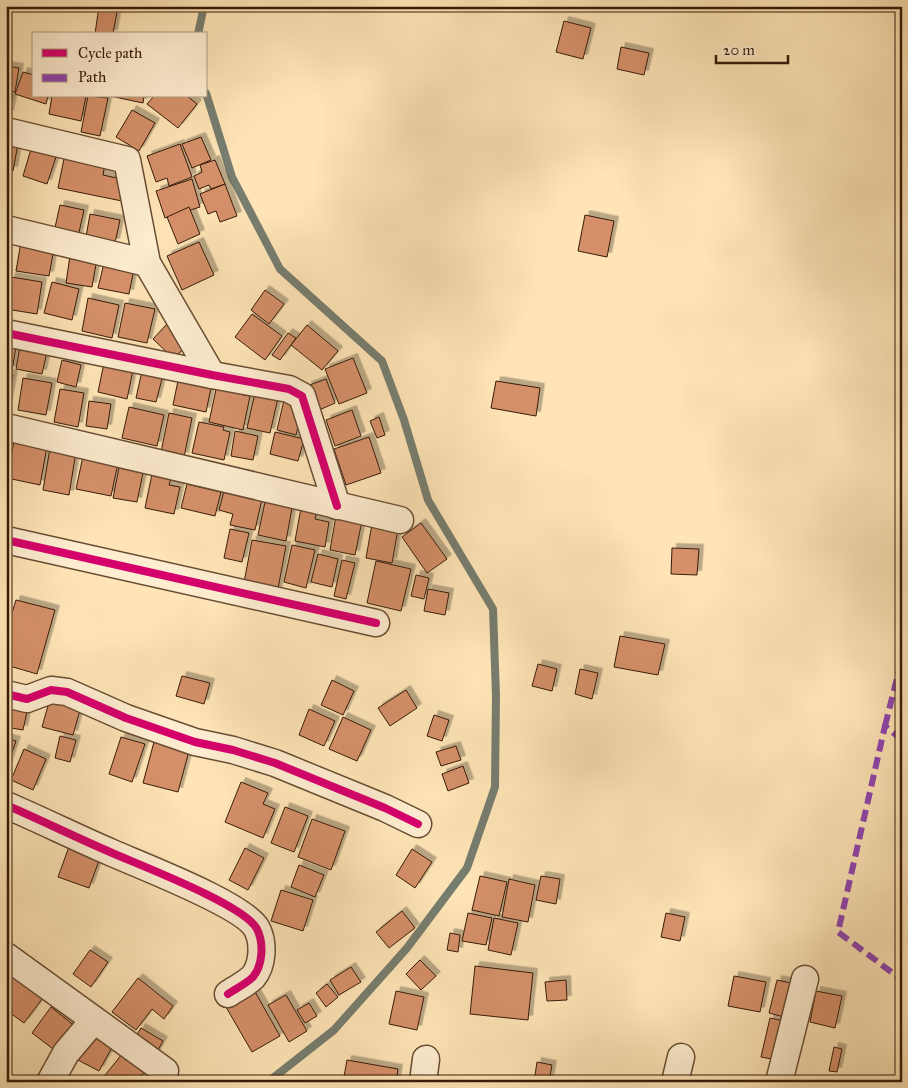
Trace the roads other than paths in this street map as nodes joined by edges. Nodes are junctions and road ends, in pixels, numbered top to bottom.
1 (6, 131) edge
2 (6, 229) edge
3 (147, 263) junction
4 (6, 333) edge
5 (212, 375) junction
6 (6, 428) edge
7 (337, 506) junction
8 (400, 520) dead end
9 (6, 540) edge
10 (376, 622) dead end
11 (6, 694) edge
12 (6, 805) edge
13 (418, 824) dead end
14 (6, 956) edge
15 (805, 979) dead end
16 (228, 994) dead end
17 (94, 1020) junction
18 (165, 1071) dead end
19 (50, 1082) edge
20 (780, 1082) edge

1 - 3 street
2 - 3 street
3 - 5 street
4 - 5 street
5 - 7 street
6 - 7 street
7 - 8 street
9 - 10 street
11 - 13 street
12 - 16 street
14 - 17 street
15 - 20 street
17 - 18 street
17 - 19 street

